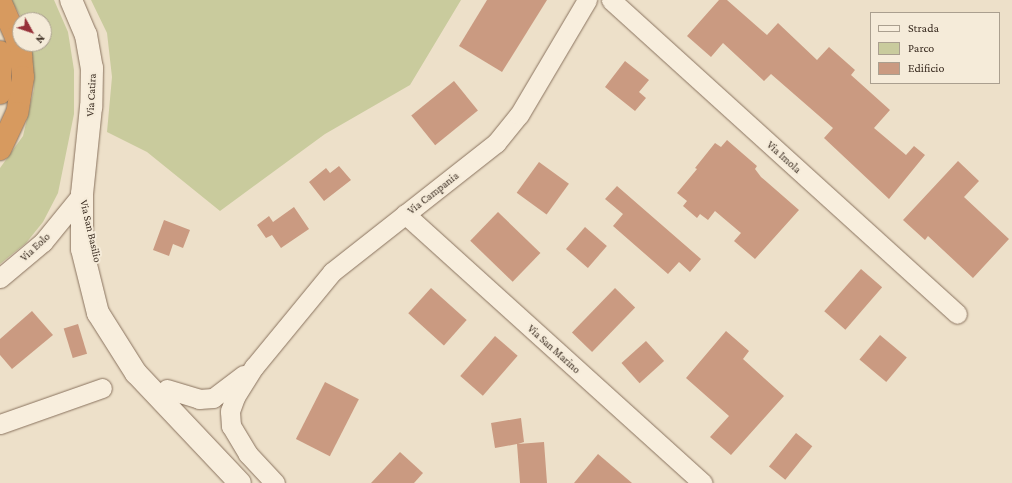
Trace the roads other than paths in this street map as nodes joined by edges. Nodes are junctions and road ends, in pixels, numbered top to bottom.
1 (71, 0) edge
2 (587, 0) edge
3 (611, 0) edge
4 (0, 2) edge
5 (0, 52) edge
6 (0, 93) edge
7 (0, 149) edge
8 (82, 194) junction
9 (405, 214) junction
10 (0, 278) edge
11 (957, 314) dead end
12 (254, 367) junction
13 (102, 388) dead end
14 (167, 388) junction
15 (0, 424) edge
16 (240, 483) edge
17 (258, 483) edge
18 (275, 483) edge
19 (703, 483) edge

1 - 8 street, Via Catira
2 - 9 street, Via Campania
3 - 11 street, Via Imola
4 - 7 highway
5 - 6 highway
8 - 10 street, Via Eolo
8 - 14 street, Via San Basilio
8 - 16 street, Via San Basilio
9 - 12 street, Via Campania
9 - 19 street, Via San Marino
12 - 14 street
12 - 18 street
13 - 15 street
14 - 17 street, Via San Basilio

